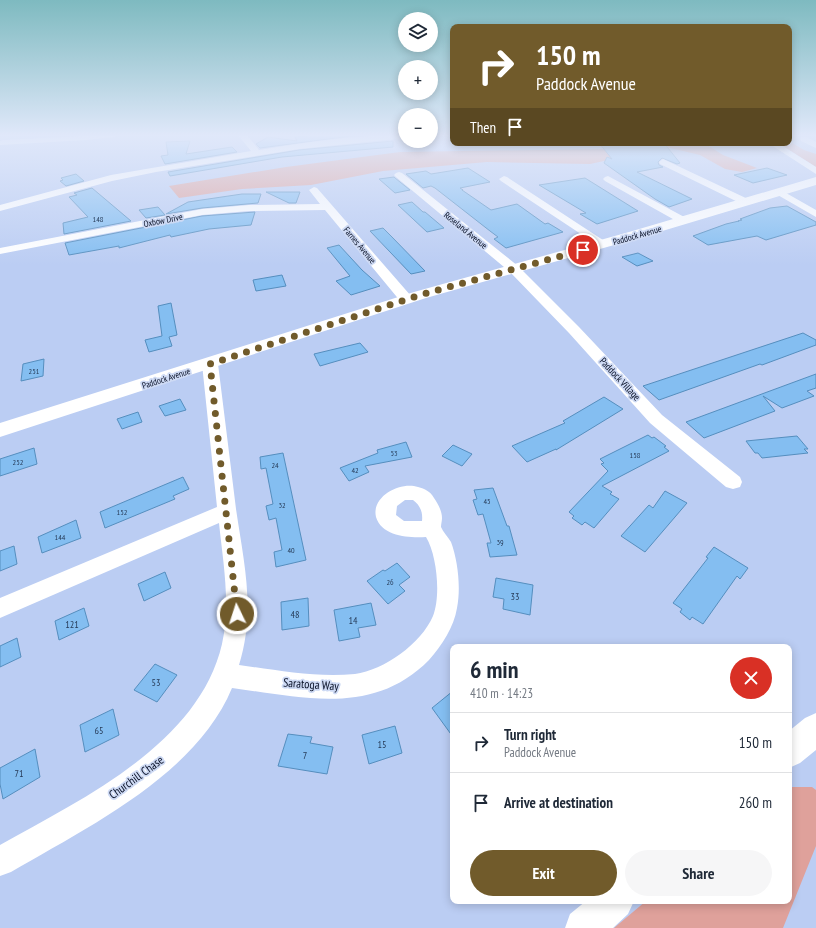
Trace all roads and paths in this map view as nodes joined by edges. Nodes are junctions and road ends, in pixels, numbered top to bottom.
1 (113, 178) edge
2 (403, 178) edge
3 (697, 178) edge
4 (504, 179) dead end
5 (608, 179) dead end
6 (816, 181) edge
7 (314, 190) dead end
8 (779, 192) junction
9 (746, 202) junction
10 (327, 207) junction
11 (0, 208) edge
12 (816, 214) edge
13 (684, 221) junction
14 (603, 244) junction
15 (0, 251) edge
16 (514, 269) junction
17 (406, 300) junction
18 (210, 364) junction
19 (0, 430) edge
20 (733, 482) dead end
21 (227, 511) junction
22 (431, 528) dead end
23 (0, 608) edge
24 (225, 675) junction
25 (816, 729) edge
26 (792, 749) edge
27 (0, 861) edge
28 (612, 904) edge
29 (584, 928) edge

1 - 11 street
2 - 16 street, Roseland Avenue
3 - 9 street
4 - 14 street
5 - 13 street
6 - 8 main road, Paddock Avenue
7 - 10 street, Farnes Avenue
8 - 9 main road, Paddock Avenue
8 - 12 street
9 - 13 main road, Paddock Avenue
10 - 15 street, Oxbow Drive
10 - 17 street, Farnes Avenue
13 - 14 main road, Paddock Avenue
14 - 16 main road, Paddock Avenue
16 - 17 main road, Paddock Avenue
16 - 20 street, Paddock Village
17 - 18 main road, Paddock Avenue
18 - 19 main road, Paddock Avenue
18 - 21 street, Churchill Chase
21 - 23 street
21 - 24 street, Churchill Chase
22 - 24 street, Saratoga Way
24 - 27 street, Churchill Chase
25 - 26 main road
28 - 29 main road

